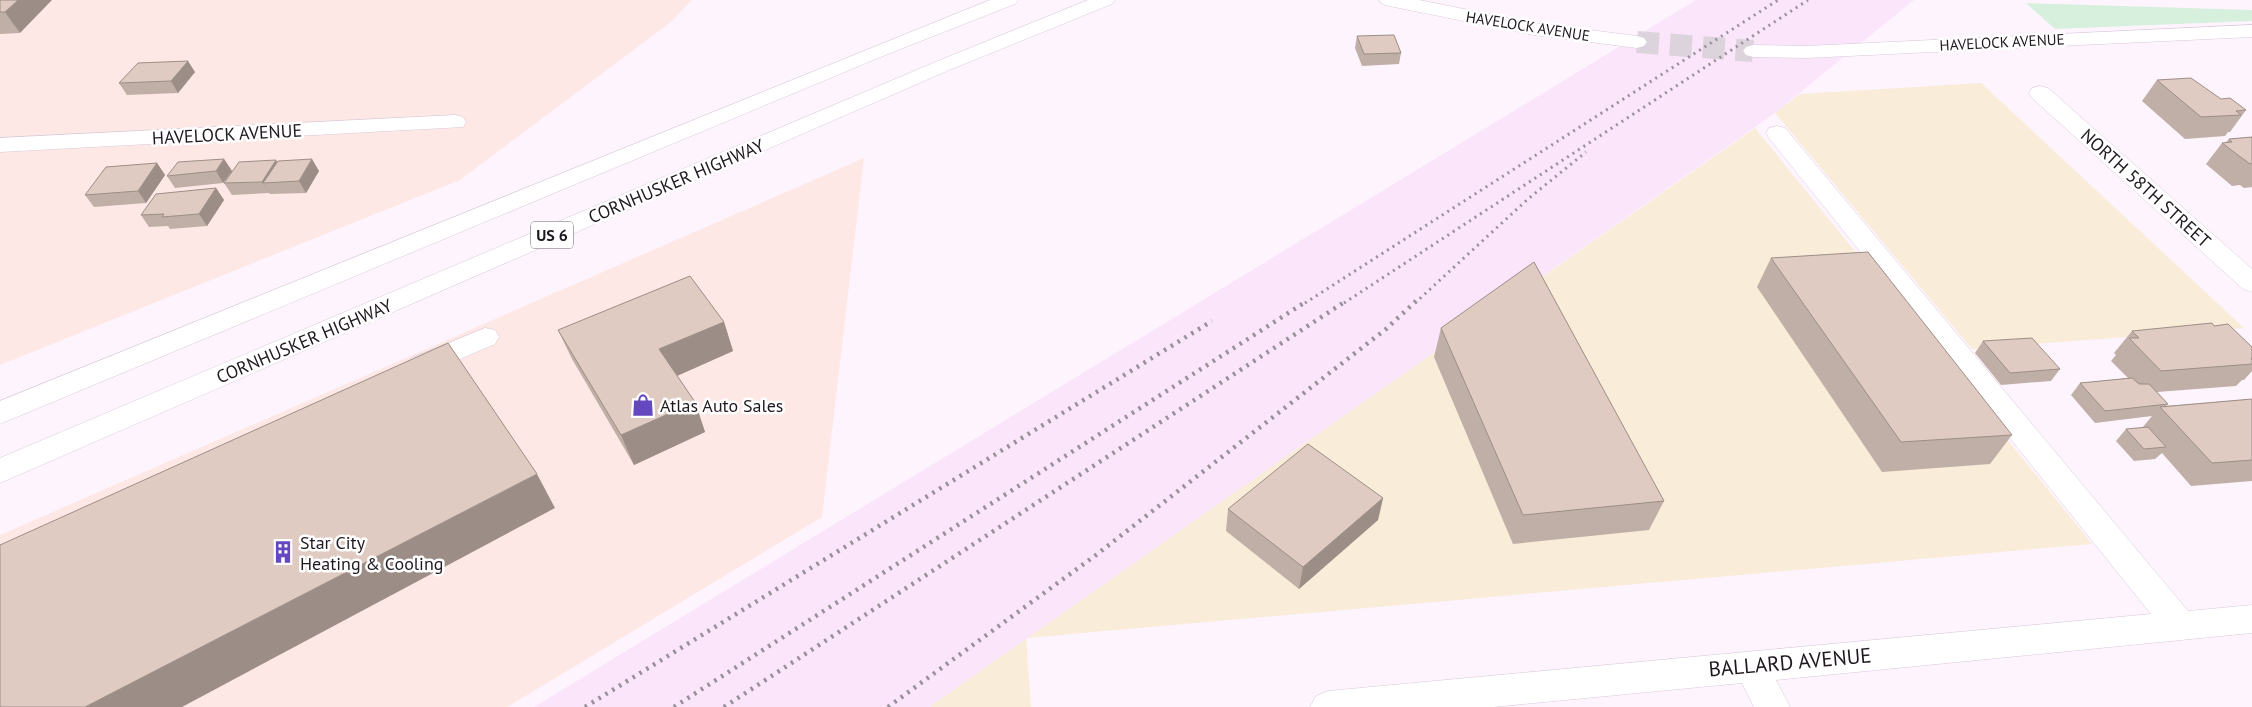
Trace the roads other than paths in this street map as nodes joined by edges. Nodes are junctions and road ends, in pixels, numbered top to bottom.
1 (1105, 0) edge
2 (1389, 0) edge
3 (1000, 2) edge
4 (2252, 31) edge
5 (1637, 42) tunnel mouth
6 (1753, 51) tunnel mouth
7 (2040, 93) dead end
8 (455, 122) dead end
9 (1777, 133) dead end
10 (0, 146) edge
11 (2252, 283) edge
12 (485, 337) dead end
13 (395, 377) edge
14 (0, 413) edge
15 (0, 471) edge
16 (2252, 618) edge
17 (2180, 626) junction
18 (1751, 666) junction
19 (1328, 707) edge
20 (1772, 707) edge

1 - 15 main road, CORNHUSKER HIGHWAY / US 6
2 - 5 main road, HAVELOCK AVENUE
3 - 14 main road, US 6
4 - 6 main road, HAVELOCK AVENUE
7 - 11 main road, NORTH 58TH STREET
8 - 10 main road, HAVELOCK AVENUE
9 - 17 main road
12 - 13 main road
16 - 17 main road, BALLARD AVENUE
17 - 18 main road, BALLARD AVENUE
18 - 19 main road, BALLARD AVENUE
18 - 20 main road

